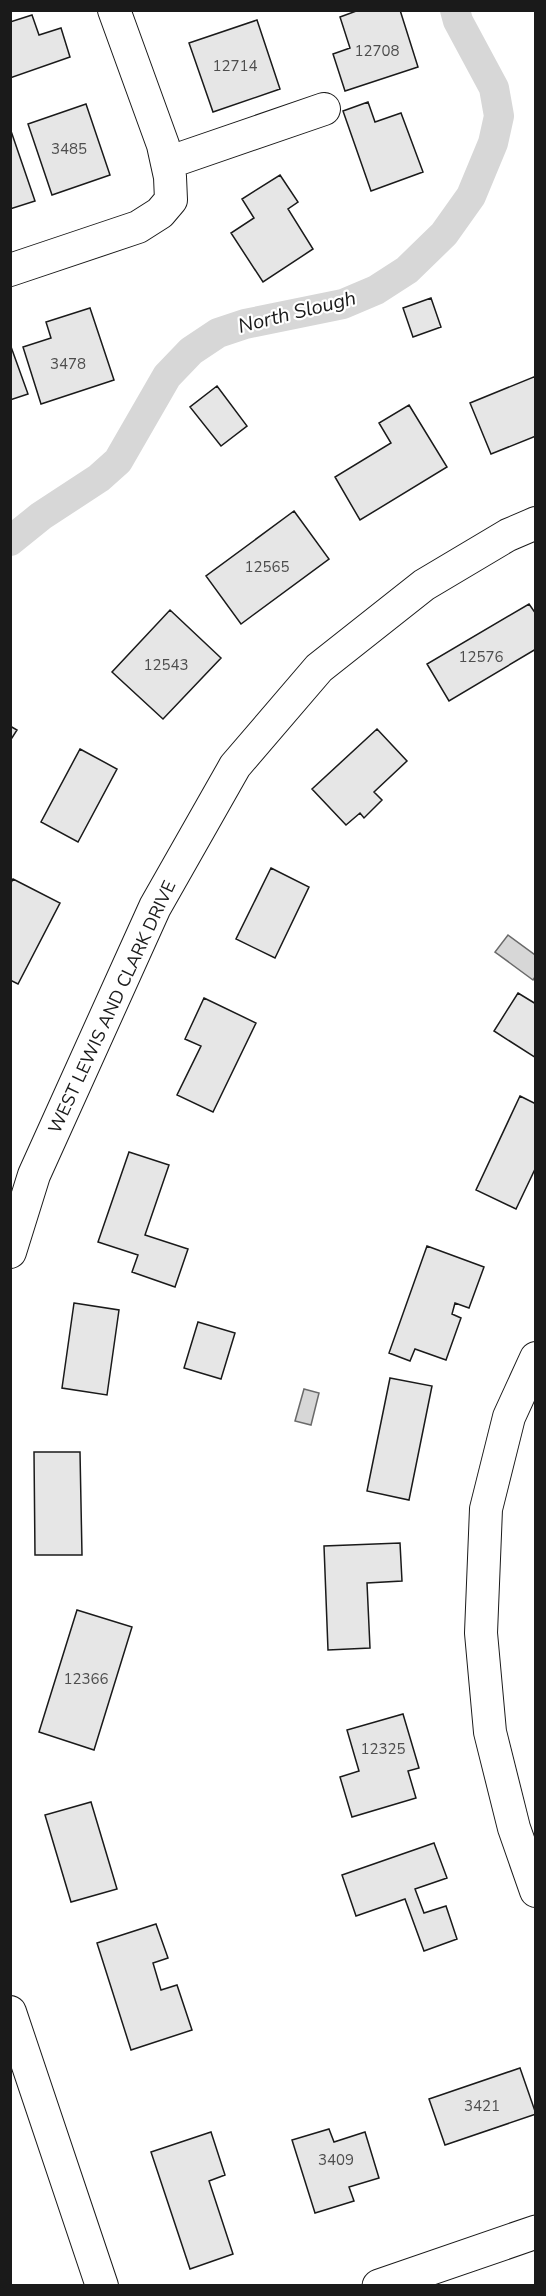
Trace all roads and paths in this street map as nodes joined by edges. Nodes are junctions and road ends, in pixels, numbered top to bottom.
1 (114, 10) edge
2 (324, 108) dead end
3 (167, 163) junction
4 (10, 270) edge
5 (536, 523) edge
6 (10, 1252) edge
7 (536, 1358) edge
8 (536, 1891) edge
9 (10, 2012) edge
10 (536, 2232) edge
11 (102, 2286) edge
12 (380, 2286) edge

1 - 3 street
2 - 3 street
3 - 4 street
5 - 6 street, WEST LEWIS AND CLARK DRIVE
7 - 8 street
9 - 11 street
10 - 12 main road

